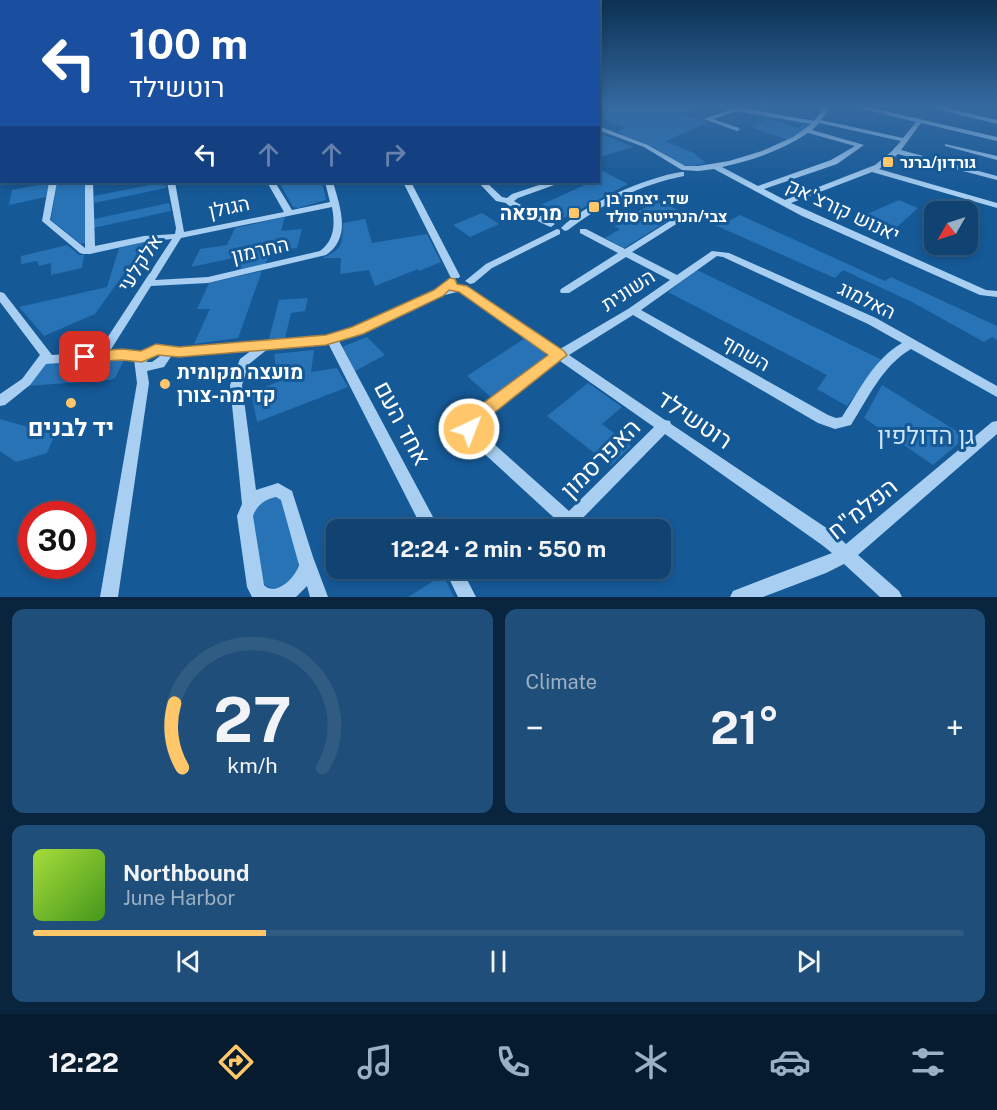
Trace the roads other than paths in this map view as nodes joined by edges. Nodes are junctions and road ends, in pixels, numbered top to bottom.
1 (611, 135) edge
2 (615, 135) edge
3 (800, 135) edge
4 (822, 135) edge
5 (880, 135) edge
6 (909, 135) edge
7 (979, 135) edge
8 (997, 139) edge
9 (905, 140) junction
10 (947, 145) dead end
11 (896, 151) junction
12 (997, 158) edge
13 (713, 165) junction
14 (672, 170) junction
15 (684, 170) junction
16 (873, 170) junction
17 (662, 177) junction
18 (997, 178) edge
19 (53, 183) edge
20 (89, 183) edge
21 (171, 183) edge
22 (272, 183) edge
23 (329, 183) edge
24 (408, 183) edge
25 (483, 183) edge
26 (551, 183) edge
27 (756, 189) junction
28 (509, 201) junction
29 (785, 203) junction
30 (335, 204) junction
31 (997, 206) edge
32 (289, 213) junction
33 (686, 214) dead end
34 (556, 227) junction
35 (583, 231) dead end
36 (179, 236) junction
37 (90, 251) junction
38 (625, 253) junction
39 (715, 253) joint
40 (677, 279) junction
41 (460, 282) junction
42 (149, 283) junction
43 (565, 291) dead end
44 (0, 295) edge
45 (996, 295) edge
46 (633, 310) junction
47 (332, 339) junction
48 (912, 343) junction
49 (268, 344) junction
50 (233, 346) junction
51 (559, 355) junction
52 (101, 356) junction
53 (162, 358) junction
54 (141, 361) junction
55 (42, 362) junction
56 (244, 362) junction
57 (143, 384) junction
58 (997, 392) edge
59 (0, 401) edge
60 (665, 425) junction
61 (997, 426) edge
62 (249, 481) junction
63 (272, 491) junction
64 (250, 504) junction
65 (426, 519) edge
66 (847, 554) junction
67 (306, 557) junction
68 (458, 579) edge
69 (280, 595) edge
70 (109, 597) edge
71 (268, 597) edge
72 (319, 597) edge
73 (467, 597) edge
74 (739, 597) edge
75 (893, 597) edge

1 - 14 street
2 - 15 street
3 - 13 street
4 - 27 street
5 - 9 street
6 - 9 street
7 - 8 street
9 - 11 street
10 - 12 street
11 - 16 street
11 - 18 street
13 - 15 street
13 - 27 street, יאנוש קורצ'אק
14 - 15 street
14 - 17 street
15 - 17 street
16 - 29 street
16 - 31 street
17 - 34 street
19 - 37 street
20 - 37 street
21 - 36 street, אלקלעי
22 - 32 street
23 - 30 street
24 - 41 street, רוטשילד
25 - 28 street
26 - 28 street
27 - 29 street, יאנוש קורצ'אק
28 - 34 street
29 - 45 street, יאנוש קורצ'אק
30 - 32 street, הגולן
30 - 42 street, החרמון
32 - 36 street, הגולן
33 - 38 street
34 - 41 street
35 - 38 street
36 - 37 street, הגולן
36 - 42 street, אלקלעי
38 - 40 street
38 - 43 street
39 - 40 street, השונית
39 - 48 street, האלמוג
40 - 46 street, השונית
41 - 47 street
41 - 51 street, רוטשילד
42 - 52 street, אלקלעי
44 - 55 street
46 - 48 street, השחף
46 - 51 street, השונית
47 - 49 street
47 - 65 street, אחד העם
48 - 58 street, האלמוג
49 - 50 street
49 - 56 street
50 - 53 street
50 - 56 street
51 - 60 street, רוטשילד
51 - 60 street, האפרסמון
52 - 54 street
52 - 55 street
53 - 54 street
53 - 57 street
54 - 57 street
55 - 59 street
56 - 62 street
57 - 70 street
60 - 66 street, רוטשילד
61 - 66 street, הפלמ"ח
62 - 63 street
62 - 64 street
63 - 64 street
63 - 67 street
64 - 71 street
66 - 74 street, הפלמ"ח
66 - 75 street, רוטשילד
67 - 69 street
67 - 72 street
68 - 73 street
69 - 72 street

